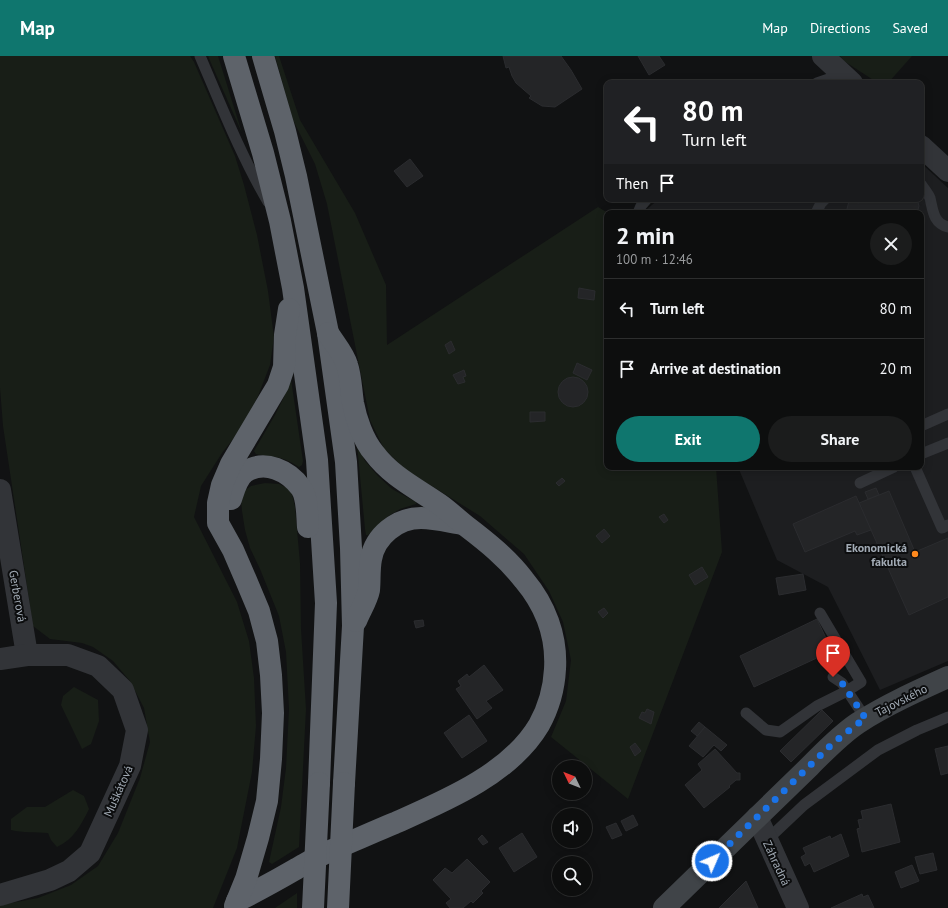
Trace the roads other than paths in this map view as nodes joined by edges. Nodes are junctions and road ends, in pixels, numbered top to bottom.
1 (200, 56) edge
2 (234, 56) edge
3 (263, 56) edge
4 (823, 56) edge
5 (848, 79) edge
6 (924, 149) edge
7 (948, 171) edge
8 (924, 189) edge
9 (280, 221) junction
10 (948, 227) edge
11 (293, 288) junction
12 (328, 333) junction
13 (948, 414) edge
14 (924, 425) edge
15 (948, 443) edge
16 (924, 453) edge
17 (888, 470) edge
18 (916, 470) edge
19 (860, 483) dead end
20 (0, 490) edge
21 (464, 525) junction
22 (948, 525) edge
23 (233, 550) junction
24 (323, 557) junction
25 (820, 614) dead end
26 (353, 626) junction
27 (27, 655) junction
28 (0, 659) edge
29 (833, 677) dead end
30 (948, 677) edge
31 (847, 691) junction
32 (746, 712) dead end
33 (948, 717) edge
34 (866, 719) junction
35 (757, 817) junction
36 (767, 840) junction
37 (0, 895) edge
38 (236, 905) edge
39 (313, 908) edge
40 (338, 908) edge
41 (664, 908) edge
42 (798, 908) edge

1 - 9 lane
2 - 9 highway
3 - 12 highway
4 - 5 street
6 - 7 street
8 - 10 lane
9 - 11 highway
11 - 23 highway
11 - 24 highway
12 - 21 highway
12 - 26 highway
13 - 14 lane
15 - 16 lane
17 - 19 lane
18 - 22 lane
20 - 27 street, Gerberová
21 - 26 highway
21 - 38 highway
23 - 24 highway
23 - 38 highway
24 - 39 highway, bridge
25 - 31 lane
26 - 40 highway, bridge
27 - 28 street, Muškátová
27 - 37 street, Muškátová
29 - 31 lane
30 - 34 street, Tajovského
31 - 32 lane
31 - 34 lane
33 - 36 lane
34 - 35 street, Tajovského
35 - 36 street, Záhradná
35 - 41 street, Tajovského
36 - 42 street, Záhradná

